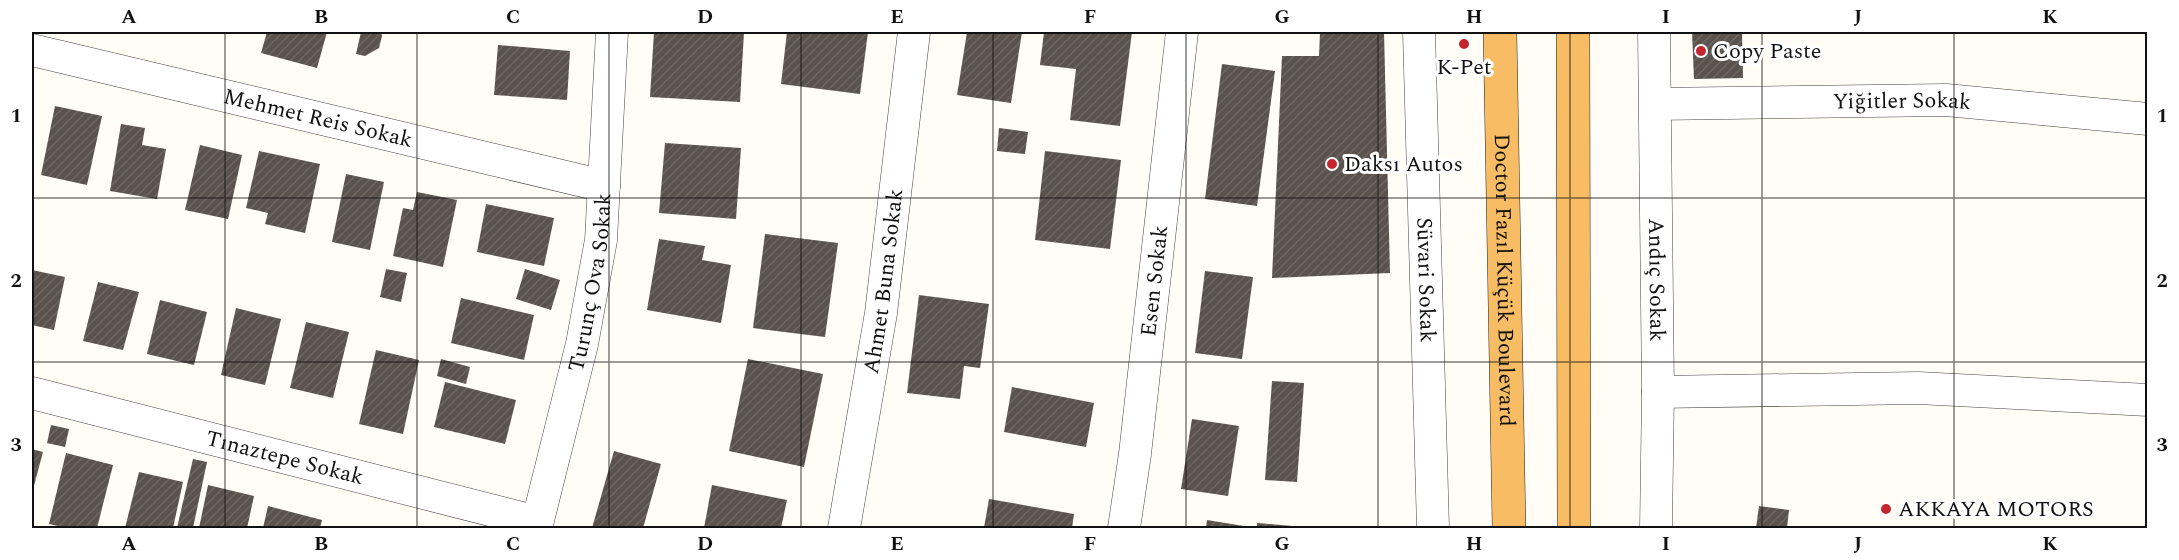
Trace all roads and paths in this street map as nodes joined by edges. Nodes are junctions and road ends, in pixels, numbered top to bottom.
1 (612, 32) edge
2 (914, 32) edge
3 (1182, 32) edge
4 (1419, 32) edge
5 (1500, 32) edge
6 (1574, 32) edge
7 (1654, 32) edge
8 (32, 51) edge
9 (1656, 104) junction
10 (2148, 119) edge
11 (604, 186) junction
12 (1658, 392) junction
13 (32, 393) edge
14 (2148, 400) edge
15 (537, 525) edge
16 (844, 528) edge
17 (1125, 528) edge
18 (1433, 528) edge
19 (1509, 528) edge
20 (1575, 528) edge
21 (1656, 528) edge

1 - 11 street, Turunç Ova Sokak
2 - 16 street, Ahmet Buna Sokak
3 - 17 street, Esen Sokak
4 - 18 street, Süvari Sokak
5 - 19 highway, Doctor Fazıl Küçük Boulevard
6 - 20 highway
7 - 9 street, Andıç Sokak
8 - 11 street, Mehmet Reis Sokak
9 - 10 street, Yiğitler Sokak
9 - 12 street, Andıç Sokak
11 - 15 street, Turunç Ova Sokak
12 - 14 street
12 - 21 street, Andıç Sokak
13 - 15 street, Tınaztepe Sokak

